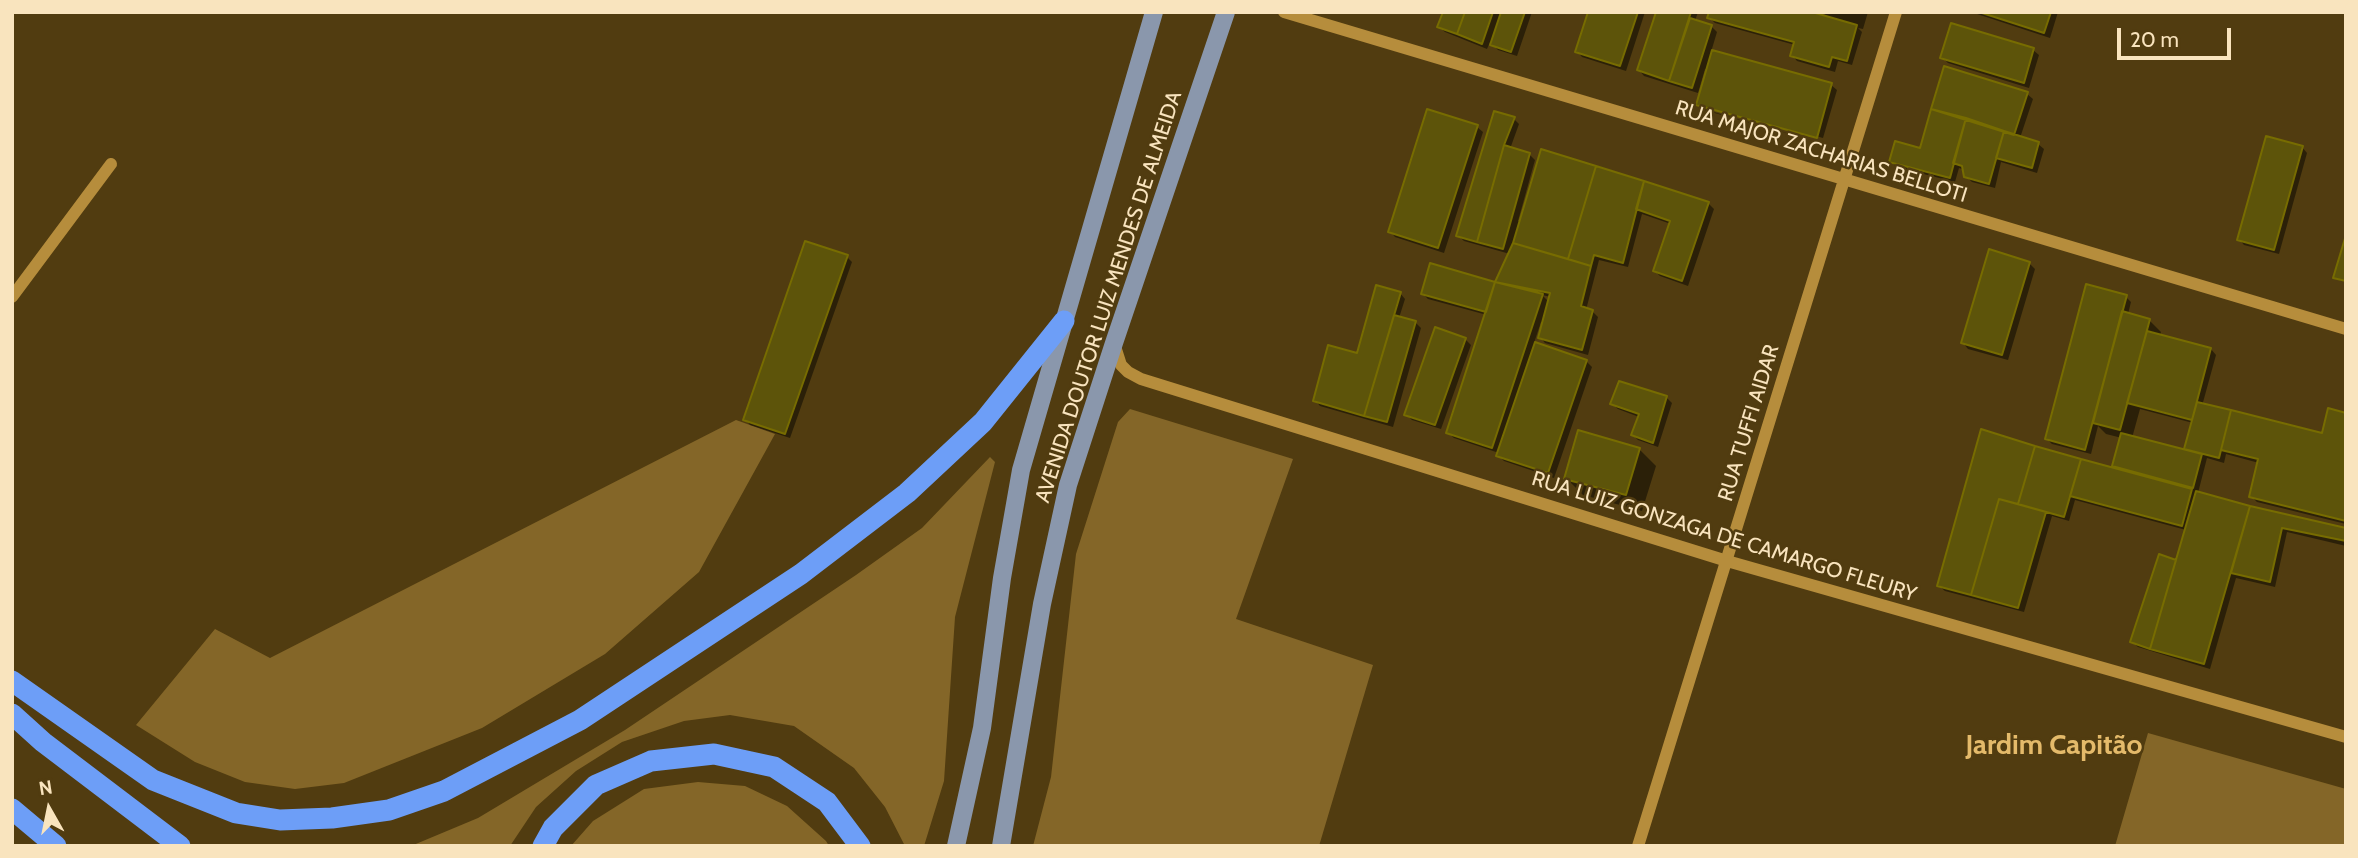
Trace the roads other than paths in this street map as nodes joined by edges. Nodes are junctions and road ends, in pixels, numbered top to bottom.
1 (1154, 12) edge
2 (1226, 12) edge
3 (1284, 12) edge
4 (1896, 12) edge
5 (111, 164) dead end
6 (1844, 180) junction
7 (12, 298) edge
8 (1064, 321) junction
9 (2346, 329) edge
10 (1114, 343) junction
11 (1727, 561) junction
12 (12, 681) edge
13 (12, 714) edge
14 (2346, 737) edge
15 (12, 809) edge
16 (56, 846) edge
17 (180, 846) edge
18 (543, 846) edge
19 (860, 846) edge
20 (956, 846) edge
21 (1001, 846) edge
22 (1638, 846) edge

1 - 8 main road, AVENIDA DOUTOR LUIZ MENDES DE ALMEIDA
2 - 10 main road, AVENIDA DOUTOR LUIZ MENDES DE ALMEIDA
3 - 6 street, RUA MAJOR ZACHARIAS BELLOTI
4 - 6 street, RUA TUFFI AIDAR
5 - 7 street
6 - 9 street, RUA MAJOR ZACHARIAS BELLOTI
6 - 11 street, RUA TUFFI AIDAR
8 - 12 highway
8 - 20 main road, AVENIDA DOUTOR LUIZ MENDES DE ALMEIDA
10 - 11 street, RUA LUIZ GONZAGA DE CAMARGO FLEURY
10 - 21 main road, AVENIDA DOUTOR LUIZ MENDES DE ALMEIDA
11 - 14 street, RUA LUIZ GONZAGA DE CAMARGO FLEURY
11 - 22 street, RUA TUFFI AIDAR
13 - 17 highway
15 - 16 highway
18 - 19 highway

